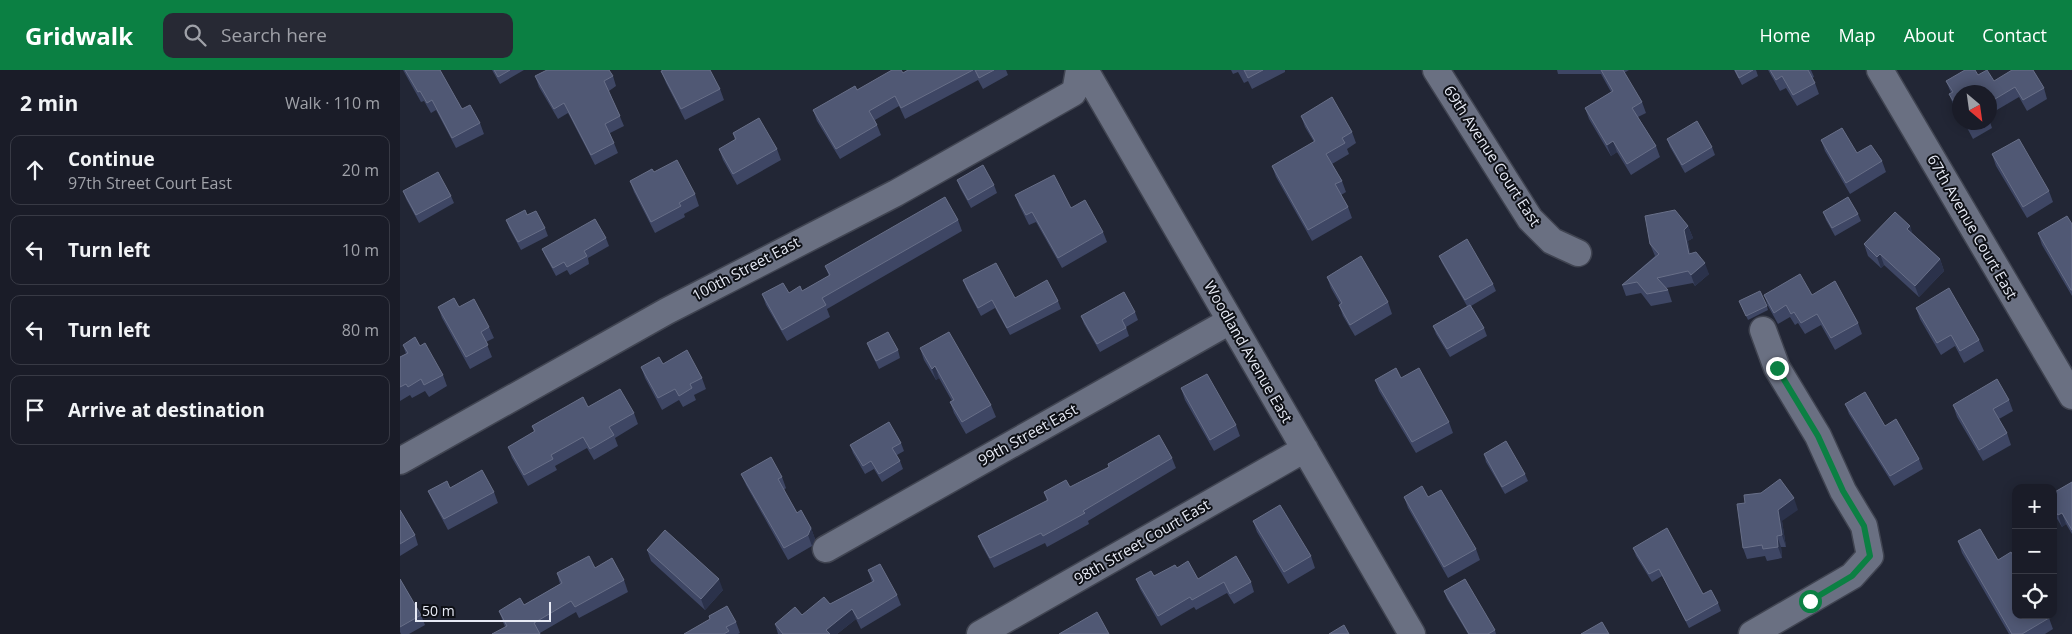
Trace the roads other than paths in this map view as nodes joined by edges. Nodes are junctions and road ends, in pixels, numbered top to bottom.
1 (1079, 70) edge
2 (1085, 70) edge
3 (1436, 70) edge
4 (1880, 70) edge
5 (1578, 253) dead end
6 (1230, 321) junction
7 (1762, 330) dead end
8 (2068, 390) edge
9 (1305, 449) junction
10 (400, 461) edge
11 (826, 549) dead end
12 (980, 634) edge
13 (1412, 634) edge
14 (1752, 634) edge

1 - 10 street, 100th Street East
2 - 6 street, Woodland Avenue East
3 - 5 street, 69th Avenue Court East
4 - 8 street, 67th Avenue Court East
6 - 9 street, Woodland Avenue East
6 - 11 street, 99th Street East
7 - 14 street
9 - 12 street, 98th Street Court East
9 - 13 street, Woodland Avenue East

